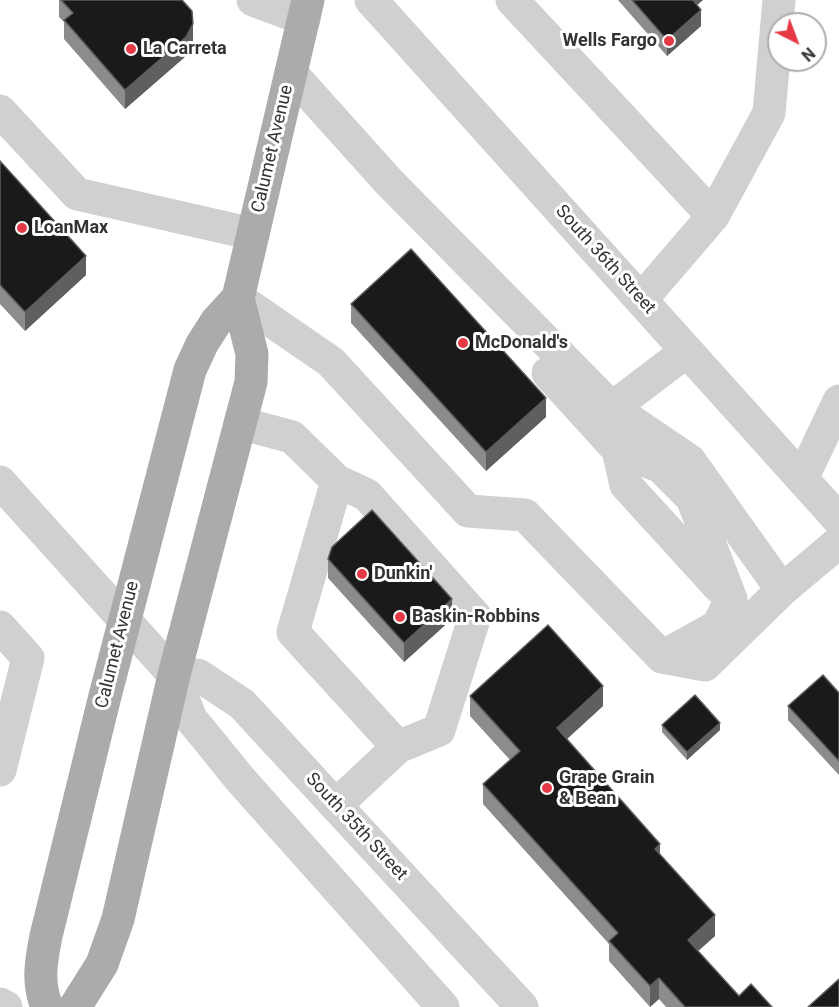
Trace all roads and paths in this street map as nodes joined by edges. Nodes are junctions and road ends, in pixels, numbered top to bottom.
1 (253, 0) edge
2 (371, 0) edge
3 (512, 0) edge
4 (778, 0) edge
5 (306, 10) edge
6 (291, 73) junction
7 (0, 111) edge
8 (389, 182) junction
9 (713, 216) junction
10 (253, 234) junction
11 (238, 298) junction
12 (641, 300) junction
13 (687, 351) junction
14 (839, 401) edge
15 (612, 408) junction
16 (240, 423) junction
17 (802, 479) junction
18 (337, 481) junction
19 (0, 482) edge
20 (839, 520) edge
21 (839, 542) edge
22 (782, 590) junction
23 (124, 620) junction
24 (0, 627) edge
25 (662, 657) junction
26 (174, 675) junction
27 (398, 747) junction
28 (0, 770) edge
29 (336, 805) junction
30 (0, 1004) edge
31 (6, 1007) edge
32 (47, 1007) edge
33 (75, 1007) edge
34 (443, 1007) edge
35 (522, 1007) edge

1 - 5 street
2 - 12 street, South 36th Street
3 - 9 street
4 - 9 street
5 - 6 main road, Calumet Avenue
6 - 8 street
6 - 10 main road, Calumet Avenue
7 - 10 street
8 - 15 street
8 - 25 street
9 - 12 street
10 - 11 main road, Calumet Avenue
11 - 16 main road, Calumet Avenue
11 - 23 main road, Calumet Avenue
11 - 25 street
12 - 13 street, South 36th Street
13 - 15 street
13 - 17 street, South 36th Street
14 - 17 street
15 - 22 street
16 - 18 street
16 - 26 main road, Calumet Avenue
17 - 20 street, South 36th Street
18 - 27 street
18 - 27 street
19 - 23 street
21 - 22 street
22 - 25 street
23 - 26 street
23 - 32 main road, Calumet Avenue
24 - 28 street
26 - 29 street, South 35th Street
26 - 33 main road, Calumet Avenue
26 - 34 street
27 - 29 street
29 - 35 street, South 35th Street
30 - 31 street

